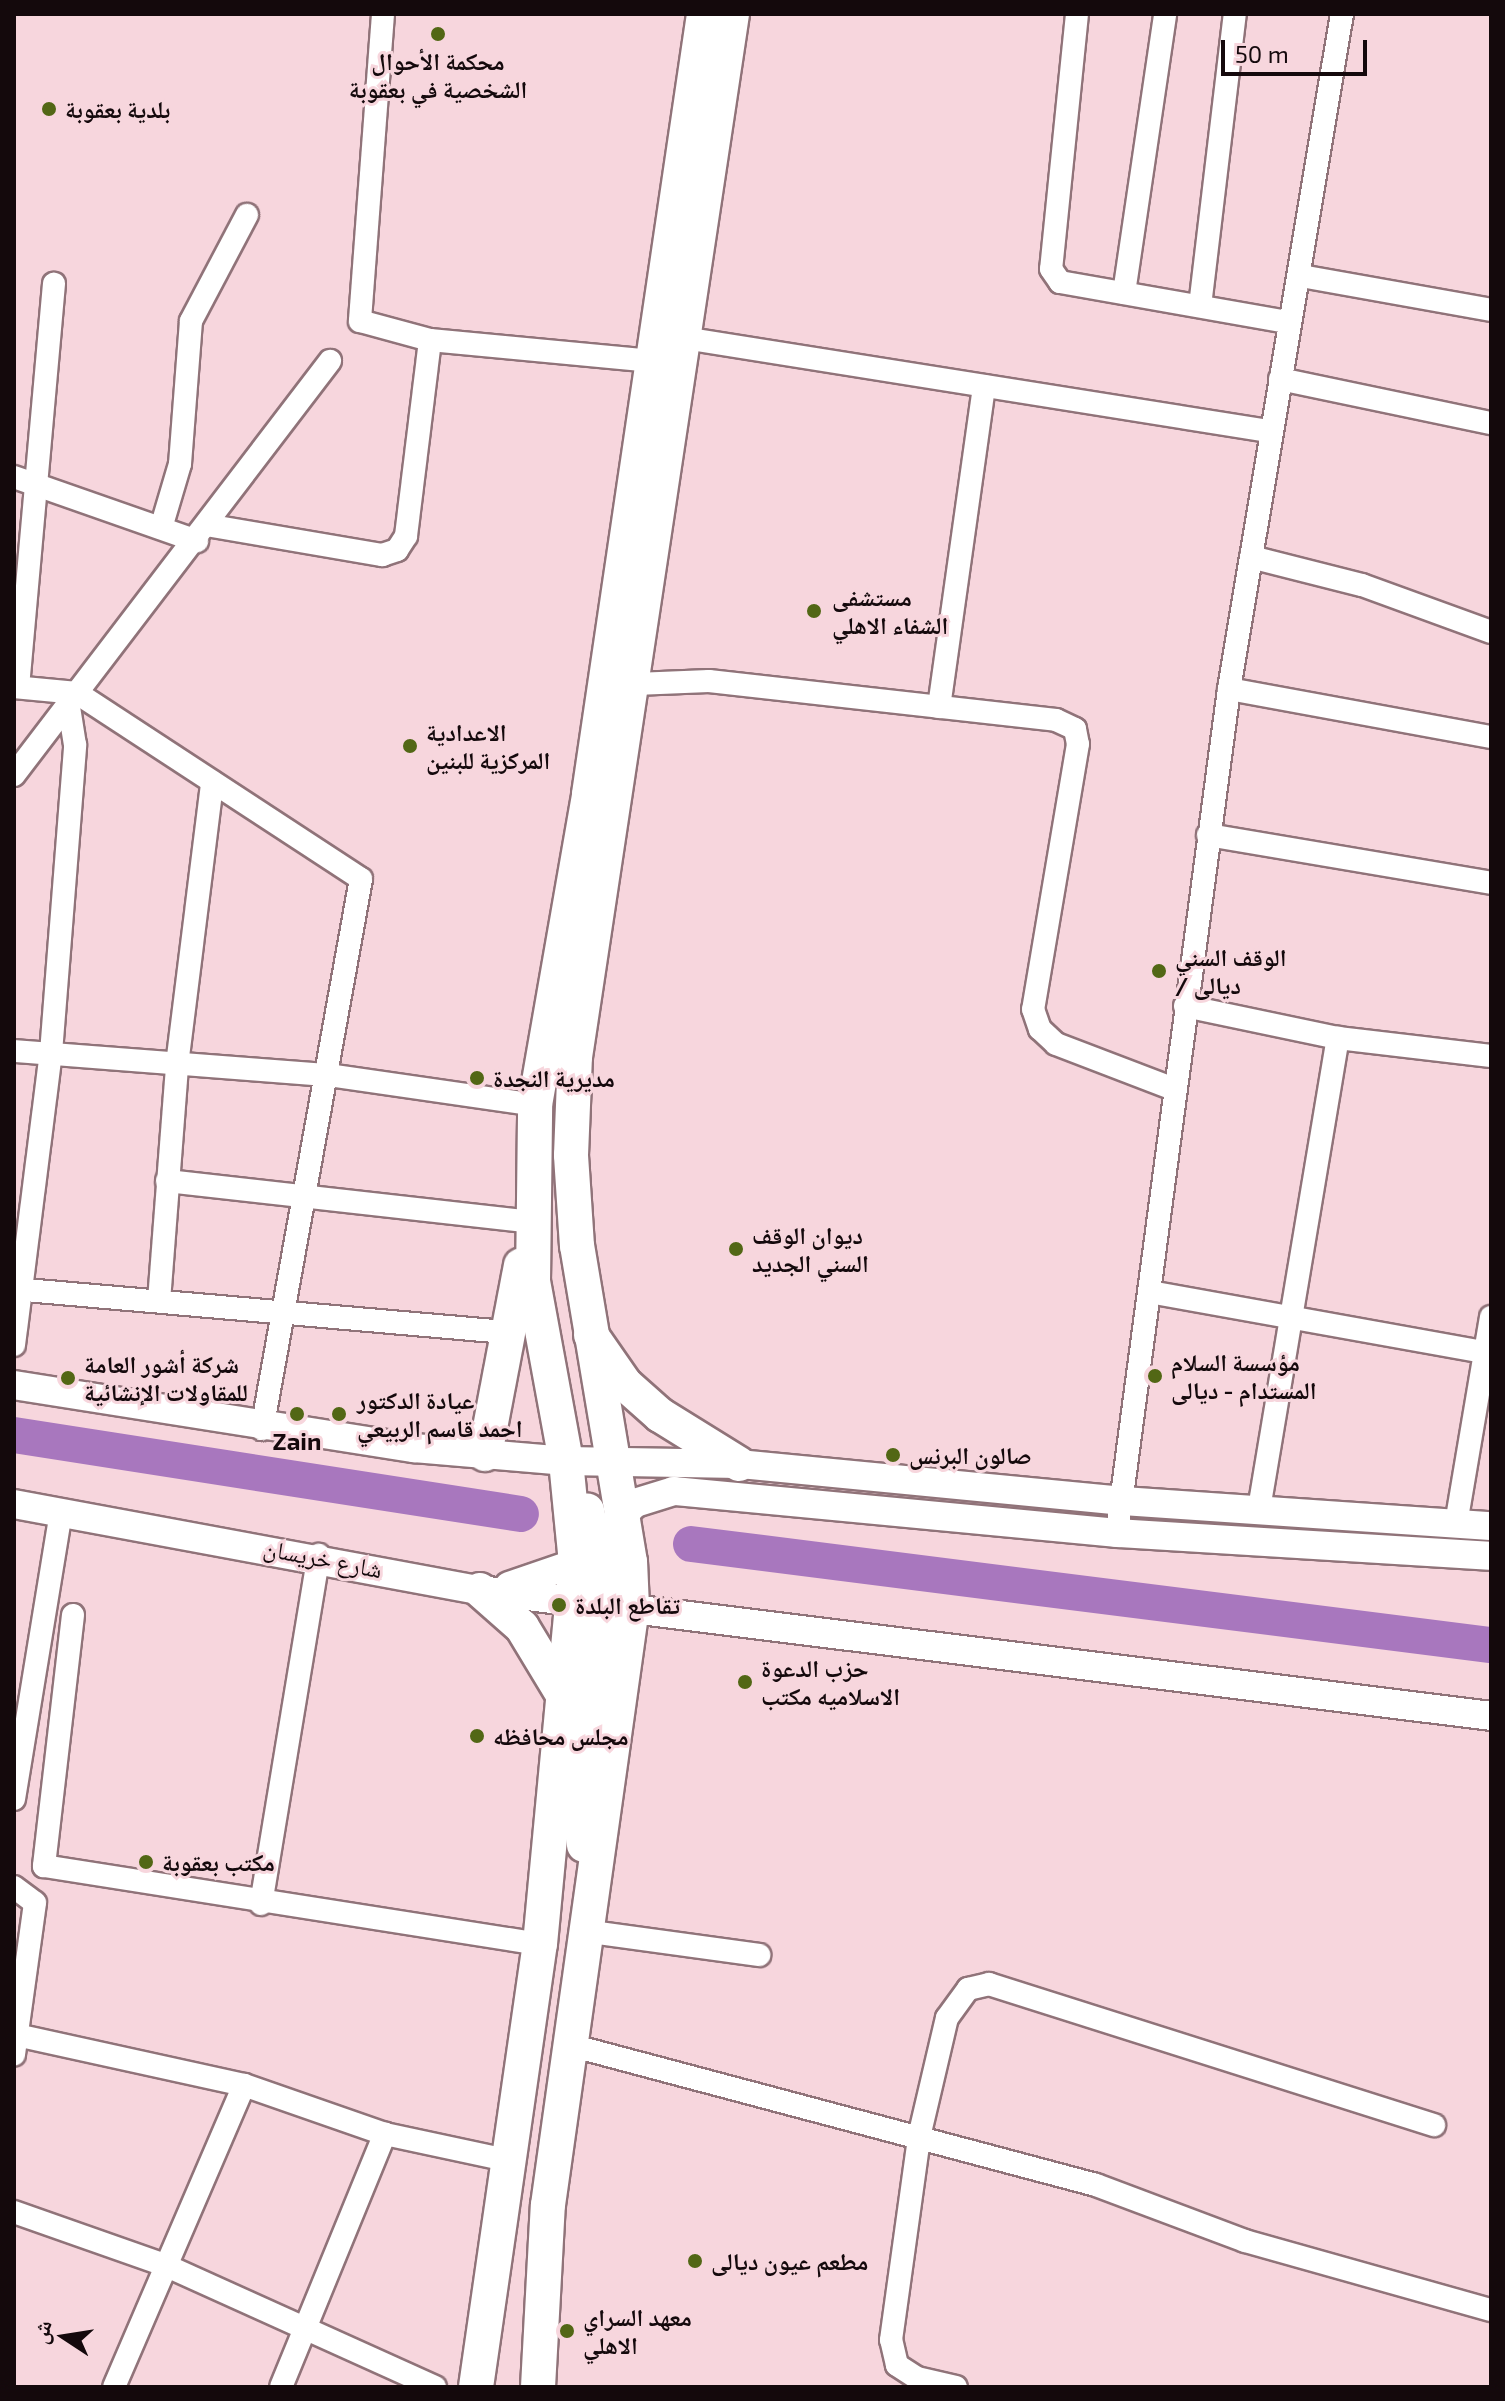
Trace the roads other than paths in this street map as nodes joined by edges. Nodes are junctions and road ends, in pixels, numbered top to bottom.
1 (383, 14) edge
2 (704, 14) edge
3 (732, 14) edge
4 (1077, 14) edge
5 (1165, 14) edge
6 (1235, 14) edge
7 (1342, 14) edge
8 (247, 215) dead end
9 (1301, 276) junction
10 (54, 284) dead end
11 (1124, 293) junction
12 (1200, 306) junction
13 (1491, 310) edge
14 (1287, 322) junction
15 (430, 340) junction
16 (673, 355) junction
17 (330, 361) dead end
18 (1280, 379) junction
19 (984, 386) junction
20 (1491, 423) edge
21 (1268, 431) junction
22 (23, 480) edge
23 (161, 528) junction
24 (202, 533) junction
25 (1251, 557) junction
26 (1491, 632) edge
27 (635, 684) junction
28 (16, 687) edge
29 (1229, 689) junction
30 (73, 700) junction
31 (939, 707) junction
32 (1491, 737) edge
33 (14, 775) edge
34 (212, 782) junction
35 (1208, 835) junction
36 (1491, 883) edge
37 (1185, 1006) junction
38 (1338, 1038) junction
39 (14, 1051) edge
40 (51, 1053) junction
41 (1491, 1056) edge
42 (177, 1065) junction
43 (328, 1075) junction
44 (1174, 1089) junction
45 (535, 1105) junction
46 (167, 1181) junction
47 (306, 1193) junction
48 (530, 1222) junction
49 (17, 1290) edge
50 (1150, 1292) junction
51 (159, 1301) junction
52 (287, 1311) junction
53 (1491, 1317) edge
54 (1291, 1320) junction
55 (587, 1328) junction
56 (508, 1332) junction
57 (14, 1345) edge
58 (1484, 1352) junction
59 (14, 1385) edge
60 (262, 1429) junction
61 (485, 1454) junction
62 (566, 1461) junction
63 (613, 1462) junction
64 (739, 1464) junction
65 (1122, 1501) junction
66 (14, 1504) edge
67 (1259, 1509) junction
68 (61, 1513) junction
69 (622, 1517) junction
70 (1456, 1524) junction
71 (1491, 1526) edge
72 (1117, 1533) junction
73 (319, 1555) junction
74 (587, 1555) junction
75 (1491, 1556) edge
76 (480, 1590) junction
77 (602, 1604) junction
78 (73, 1615) dead end
79 (562, 1693) junction
80 (1491, 1716) edge
81 (14, 1799) edge
82 (14, 1887) edge
83 (261, 1904) junction
84 (584, 1931) junction
85 (540, 1944) junction
86 (759, 1955) dead end
87 (15, 2045) edge
88 (570, 2045) junction
89 (244, 2085) junction
90 (1434, 2125) dead end
91 (385, 2134) junction
92 (919, 2137) junction
93 (511, 2161) junction
94 (548, 2205) junction
95 (14, 2212) edge
96 (167, 2266) junction
97 (1491, 2310) edge
98 (308, 2329) junction
99 (114, 2387) edge
100 (281, 2387) edge
101 (435, 2387) edge
102 (476, 2387) edge
103 (518, 2387) edge
104 (538, 2387) edge
105 (956, 2387) edge

1 - 15 street
2 - 16 main road
3 - 16 main road
4 - 11 street
5 - 11 street
6 - 12 street
7 - 9 street
8 - 23 street
9 - 13 street
9 - 14 street
10 - 22 street
11 - 12 street
12 - 14 street
14 - 18 street
15 - 16 street
15 - 24 street
16 - 19 street
16 - 27 main road
16 - 45 main road
17 - 24 street
18 - 20 street
18 - 21 street
19 - 21 street
19 - 31 street
21 - 25 street
22 - 23 street
22 - 28 street
23 - 24 street
24 - 30 street
25 - 26 street
25 - 29 street
27 - 31 street
27 - 55 main road
28 - 30 street
29 - 32 street
29 - 35 street
30 - 33 street
30 - 34 street
30 - 40 street
31 - 44 street
34 - 42 street
34 - 43 street
35 - 36 street
35 - 37 street
37 - 38 street
37 - 44 street
38 - 41 street
38 - 54 street
39 - 40 street
40 - 42 street
40 - 49 street
42 - 43 street
42 - 46 street
43 - 45 street
43 - 47 street
44 - 50 street
45 - 48 main road
46 - 47 street
46 - 51 street
47 - 48 street
47 - 52 street
48 - 56 main road
48 - 62 main road
49 - 51 street
49 - 57 street
50 - 54 street
50 - 65 street
51 - 52 street
52 - 56 street
52 - 60 street
53 - 58 street
54 - 58 street
54 - 67 street
55 - 63 main road
55 - 64 main road
56 - 61 main road
58 - 70 street
59 - 60 street
60 - 61 street
61 - 62 street
62 - 63 street
62 - 74 main road
63 - 64 street
63 - 69 main road
64 - 65 street
65 - 67 street
65 - 72 street
66 - 68 street, شارع خريسان
67 - 70 street
68 - 73 street, شارع خريسان
68 - 81 street
69 - 72 street
69 - 74 street
69 - 77 main road
70 - 71 street
72 - 75 street
73 - 76 street, شارع خريسان
73 - 83 street
74 - 76 street
74 - 77 main road
76 - 77 street, شارع خريسان
76 - 79 main road
77 - 79 main road
77 - 80 street, شارع خريسان
77 - 84 main road
78 - 83 street
79 - 85 main road
82 - 87 street
83 - 85 street
84 - 86 street
84 - 88 main road
85 - 93 main road
87 - 89 street
88 - 92 street
88 - 94 main road
89 - 91 street
89 - 96 street
90 - 92 street
91 - 93 street
91 - 98 street
92 - 97 street
92 - 105 street
93 - 102 main road
94 - 103 main road
94 - 104 main road
95 - 96 street
96 - 98 street
96 - 99 street
98 - 100 street
98 - 101 street

